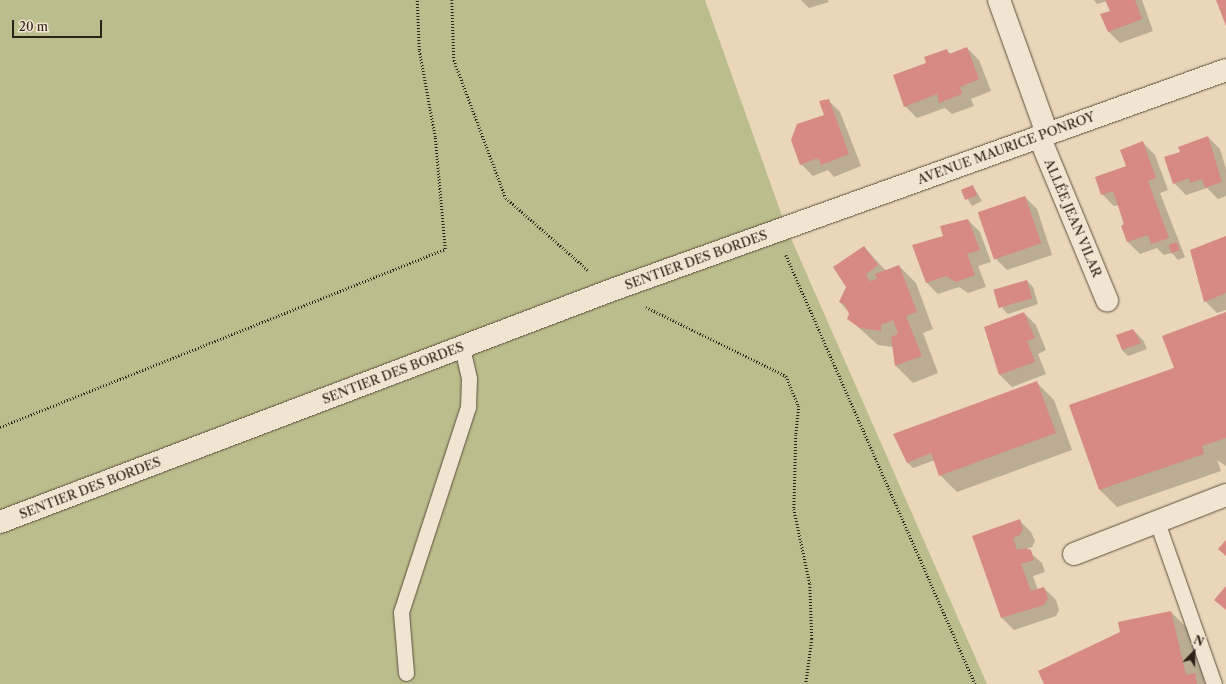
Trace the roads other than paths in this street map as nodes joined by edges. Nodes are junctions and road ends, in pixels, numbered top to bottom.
1 (999, 0) edge
2 (1226, 70) edge
3 (1043, 135) junction
4 (781, 229) joint
5 (1107, 300) dead end
6 (462, 347) junction
7 (1226, 495) edge
8 (0, 522) edge
9 (1157, 522) junction
10 (1074, 554) dead end
11 (406, 673) dead end
12 (1214, 684) edge

1 - 3 street, ALLÉE JEAN VILAR
2 - 3 street, AVENUE MAURICE PONROY
3 - 4 street, AVENUE MAURICE PONROY
3 - 5 street, ALLÉE JEAN VILAR
4 - 6 street, SENTIER DES BORDES
6 - 8 street, SENTIER DES BORDES
6 - 11 lane
7 - 9 street
9 - 10 street
9 - 12 lane

